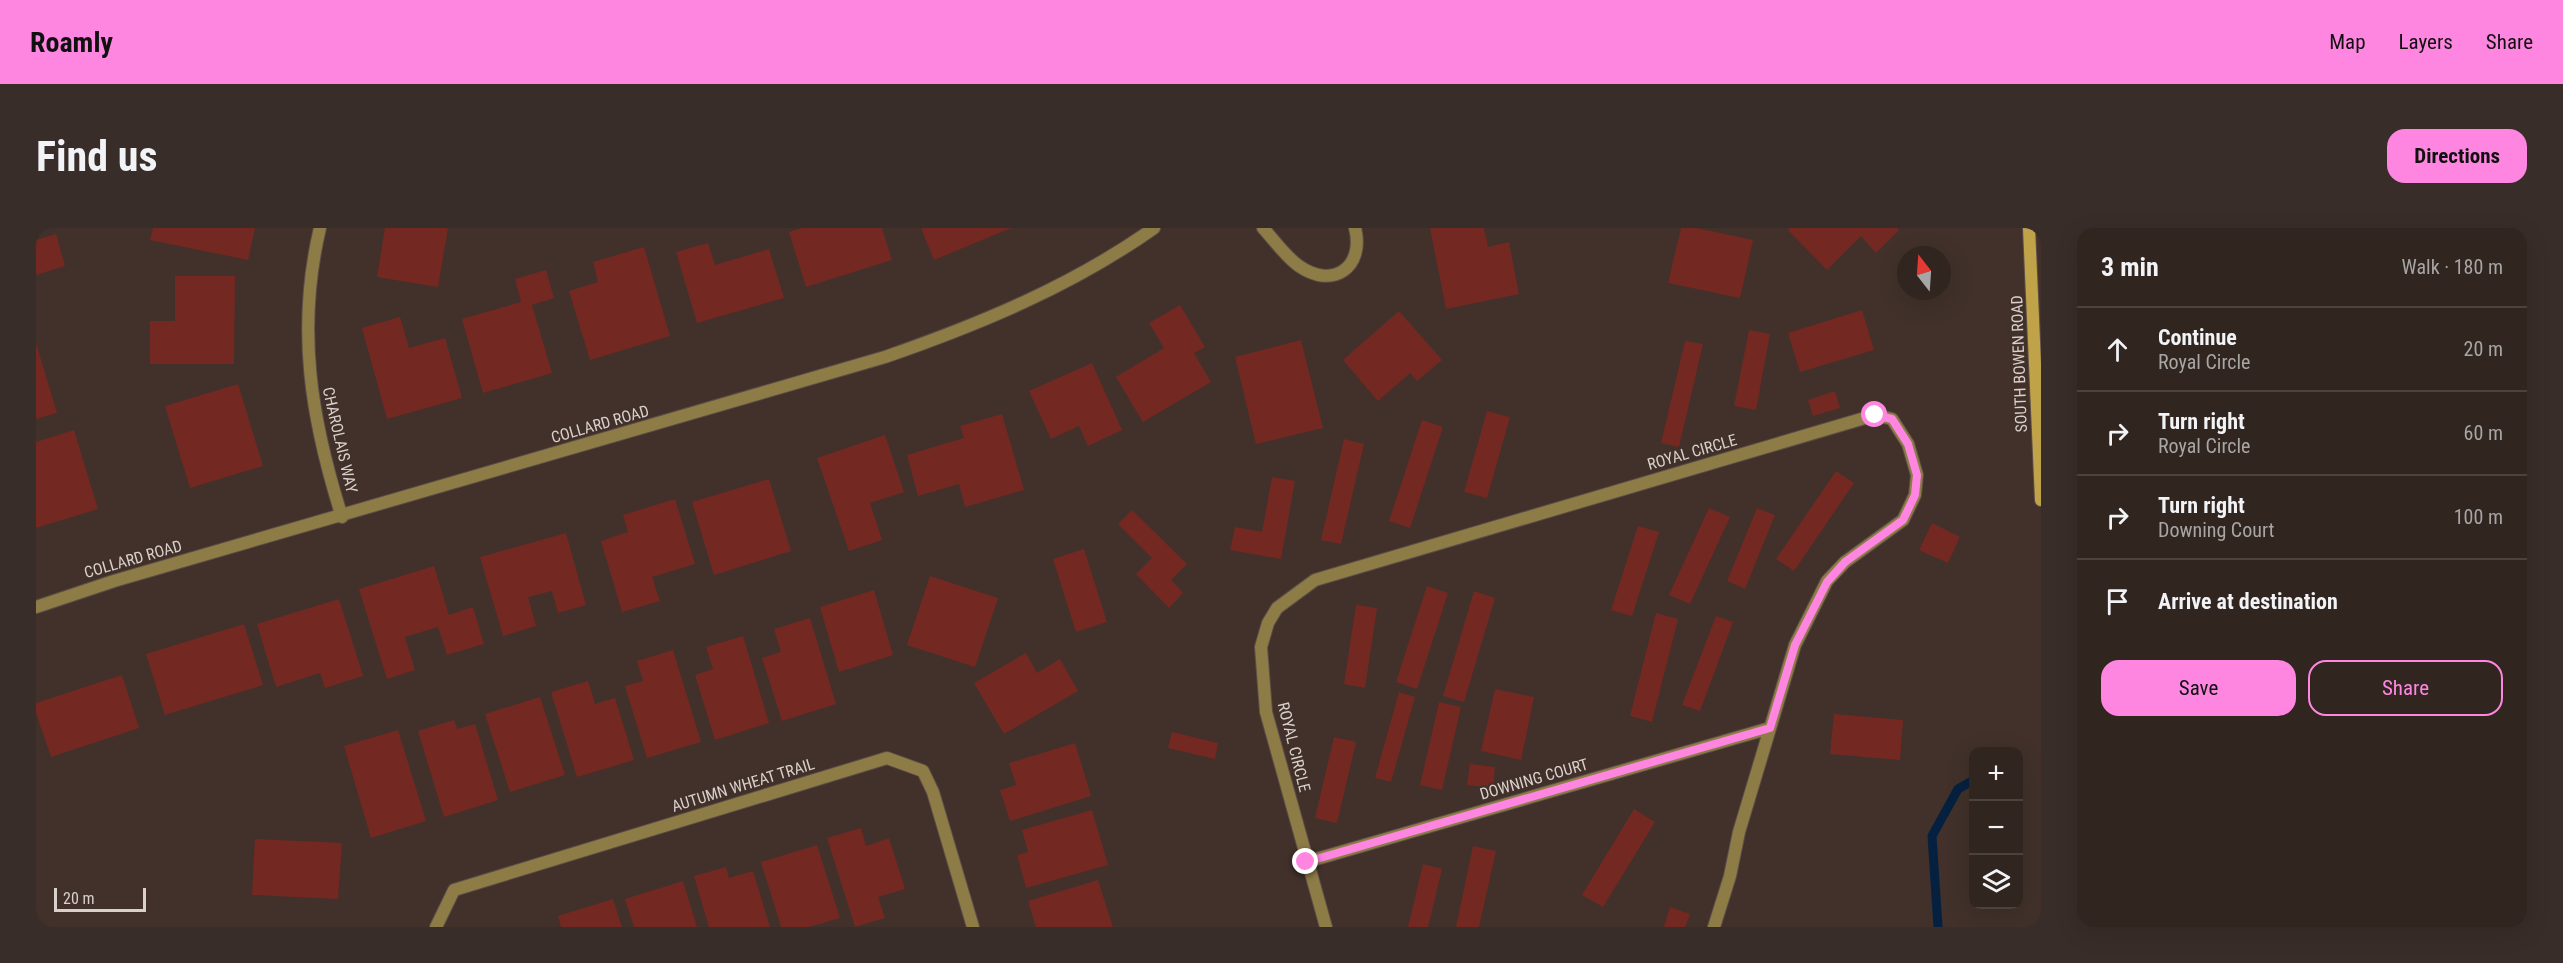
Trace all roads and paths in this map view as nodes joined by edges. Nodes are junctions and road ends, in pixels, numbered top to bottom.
1 (320, 228) edge
2 (1154, 228) edge
3 (1263, 228) edge
4 (1355, 228) edge
5 (2028, 228) edge
6 (2041, 500) edge
7 (342, 517) junction
8 (36, 607) edge
9 (1770, 728) junction
10 (1306, 862) junction
11 (436, 927) edge
12 (973, 927) edge
13 (1326, 927) edge
14 (1714, 927) edge

1 - 7 street, CHAROLAIS WAY
2 - 7 street, COLLARD ROAD
3 - 4 street
5 - 6 main road, SOUTH BOWEN ROAD
7 - 8 street, COLLARD ROAD
9 - 10 street, DOWNING COURT
9 - 10 street, ROYAL CIRCLE
9 - 14 street, ROYAL CIRCLE
10 - 13 street, ROYAL CIRCLE
11 - 12 street, AUTUMN WHEAT TRAIL

